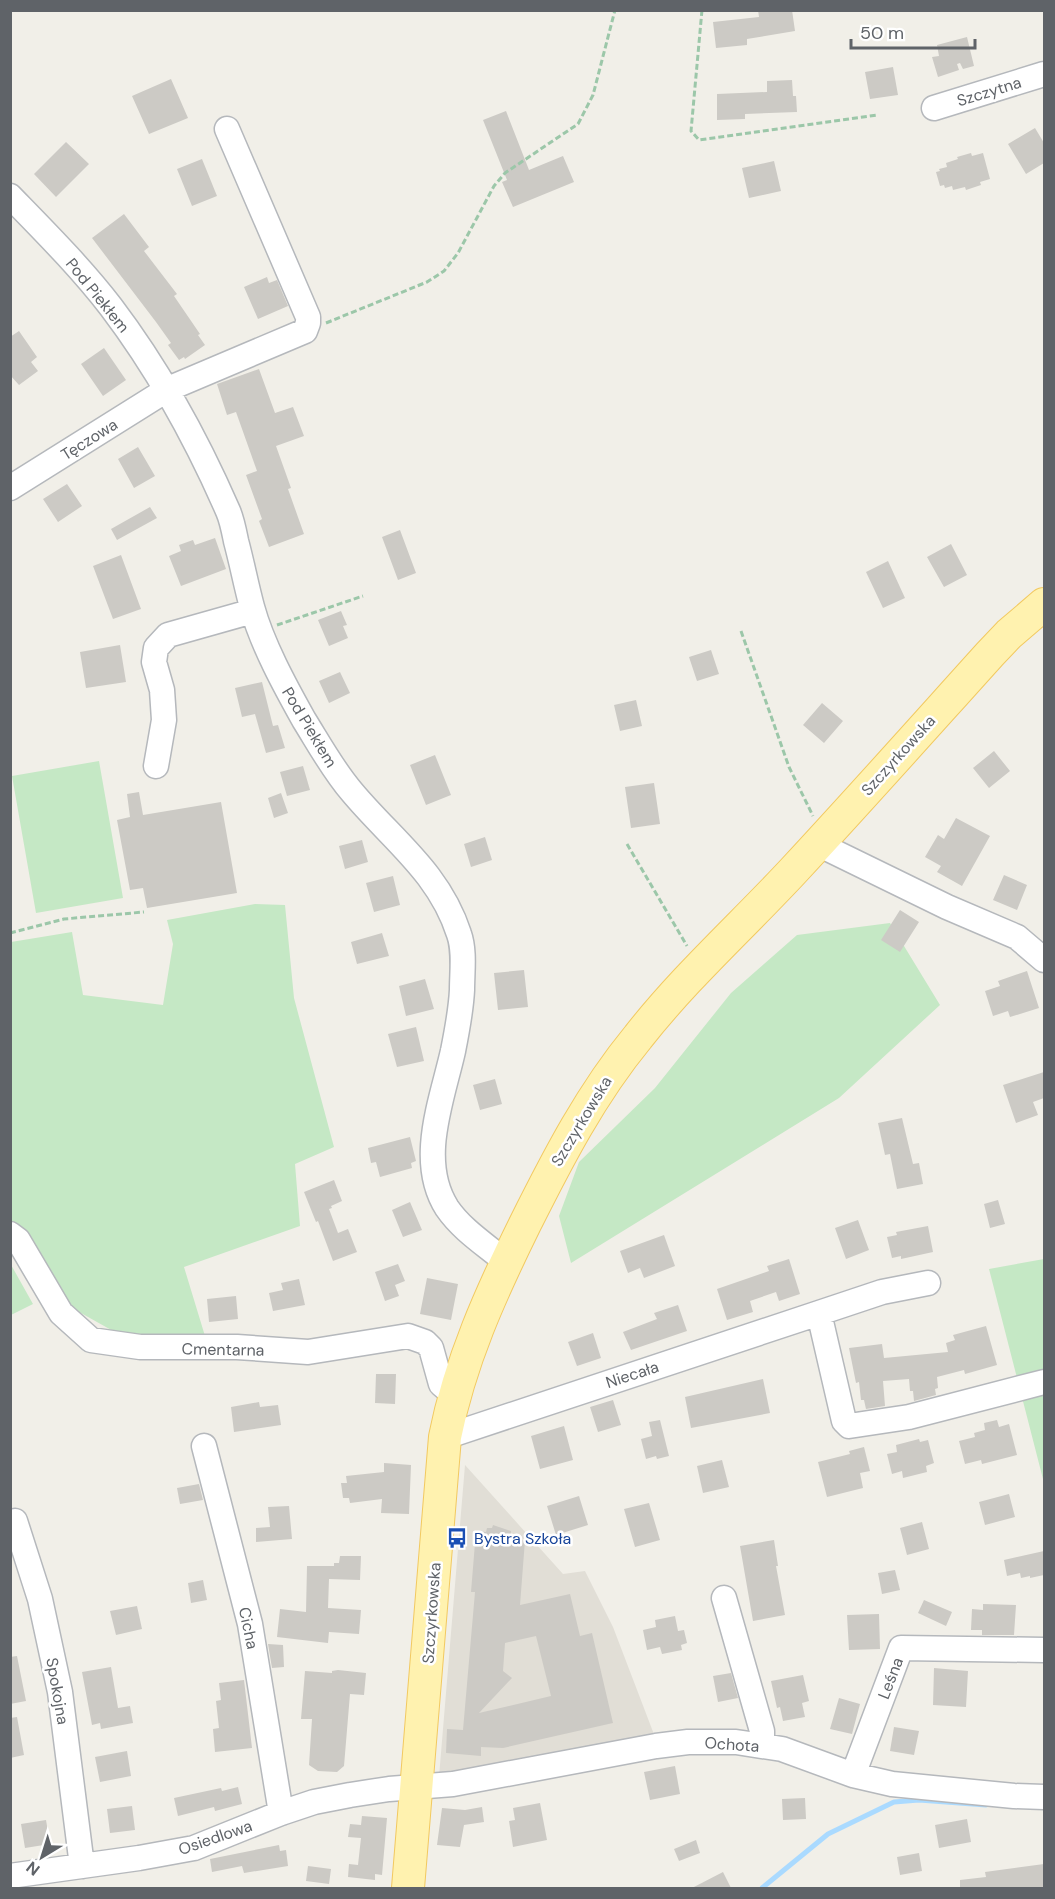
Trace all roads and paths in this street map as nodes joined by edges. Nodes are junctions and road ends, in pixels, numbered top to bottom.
1 (615, 10) edge
2 (702, 10) edge
3 (1044, 74) edge
4 (934, 108) dead end
5 (877, 115) dead end
6 (227, 129) dead end
7 (10, 196) edge
8 (305, 332) junction
9 (168, 389) junction
10 (10, 488) edge
11 (363, 596) dead end
12 (1044, 604) edge
13 (257, 620) junction
14 (741, 630) dead end
15 (156, 766) dead end
16 (820, 841) junction
17 (627, 844) dead end
18 (144, 912) dead end
19 (10, 933) edge
20 (1044, 960) edge
21 (701, 967) junction
22 (10, 1234) edge
23 (507, 1262) junction
24 (928, 1283) dead end
25 (819, 1313) junction
26 (1044, 1382) edge
27 (454, 1395) junction
28 (445, 1437) junction
29 (204, 1446) dead end
30 (15, 1521) dead end
31 (724, 1598) dead end
32 (1044, 1650) edge
33 (762, 1745) junction
34 (853, 1775) junction
35 (417, 1786) junction
36 (1044, 1797) edge
37 (281, 1813) junction
38 (82, 1866) junction
39 (10, 1876) edge
40 (408, 1888) edge

1 - 8 path
2 - 5 path
3 - 4 street, Szczytna
6 - 8 street
7 - 9 street, Pod Piekłem
8 - 9 street, Tęczowa
9 - 10 street, Tęczowa
9 - 13 street, Pod Piekłem
11 - 13 path
12 - 16 main road, Szczyrkowska
13 - 15 street
13 - 23 street, Pod Piekłem
14 - 16 path
16 - 20 street
16 - 21 main road, Szczyrkowska
17 - 21 path
18 - 19 path
21 - 23 main road, Szczyrkowska
22 - 27 street, Cmentarna
23 - 27 main road, Szczyrkowska
24 - 25 street, Niecała
25 - 26 street
25 - 28 street, Niecała
27 - 28 main road, Szczyrkowska
28 - 35 main road, Szczyrkowska
29 - 37 street, Cicha
30 - 38 street, Spokojna
31 - 33 street
32 - 34 street, Leśna
33 - 34 street, Ochota
33 - 35 street, Ochota
34 - 36 street, Ochota
35 - 37 street, Osiedlowa
35 - 40 main road, Szczyrkowska
37 - 38 street, Osiedlowa
38 - 39 street, Osiedlowa

